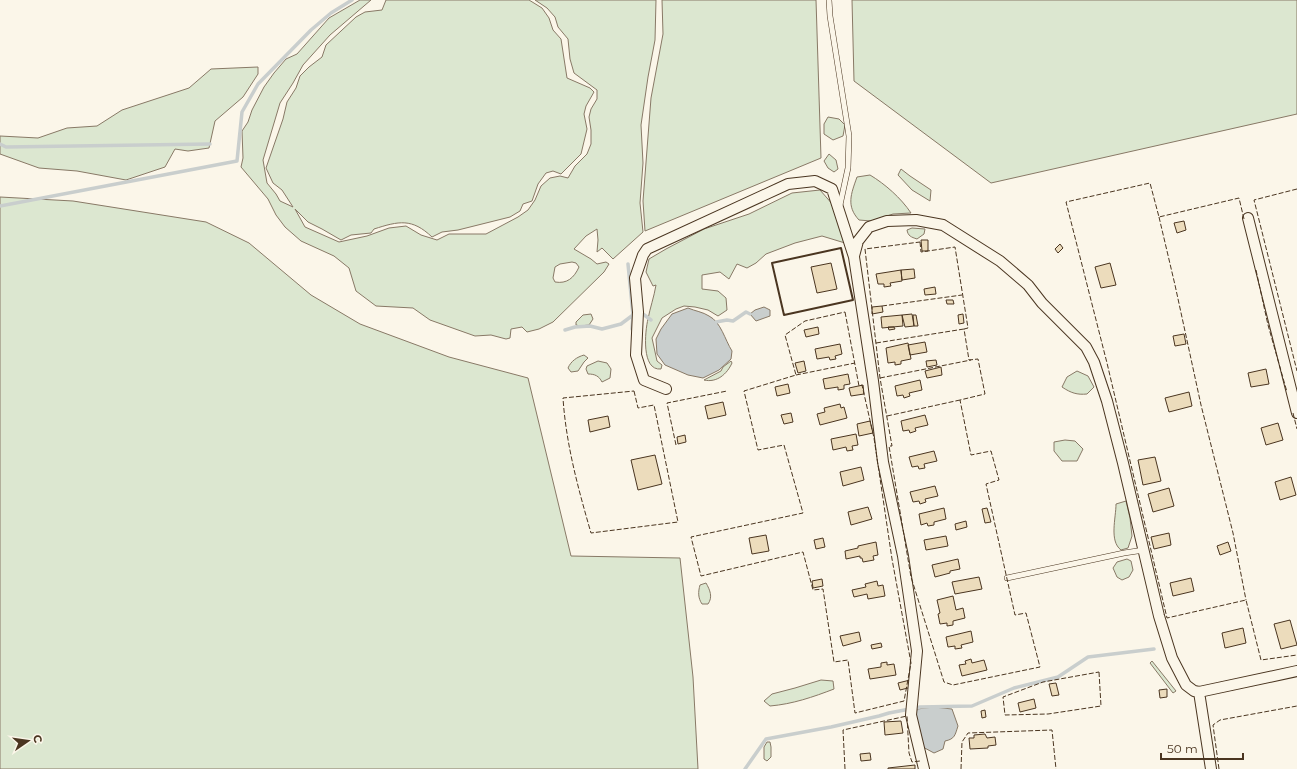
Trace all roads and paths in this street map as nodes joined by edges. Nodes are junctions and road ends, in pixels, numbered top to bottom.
1 (829, 0) edge
2 (839, 209) junction
3 (1248, 218) dead end
4 (854, 257) junction
5 (666, 389) dead end
6 (1297, 413) edge
7 (1144, 550) junction
8 (1007, 578) dead end
9 (1297, 671) edge
10 (1199, 692) junction
11 (924, 769) edge
12 (1211, 769) edge

1 - 2 lane
2 - 4 street
2 - 5 street
3 - 6 street
4 - 7 street
4 - 11 street
7 - 8 lane
7 - 10 street
9 - 10 street
10 - 12 street

